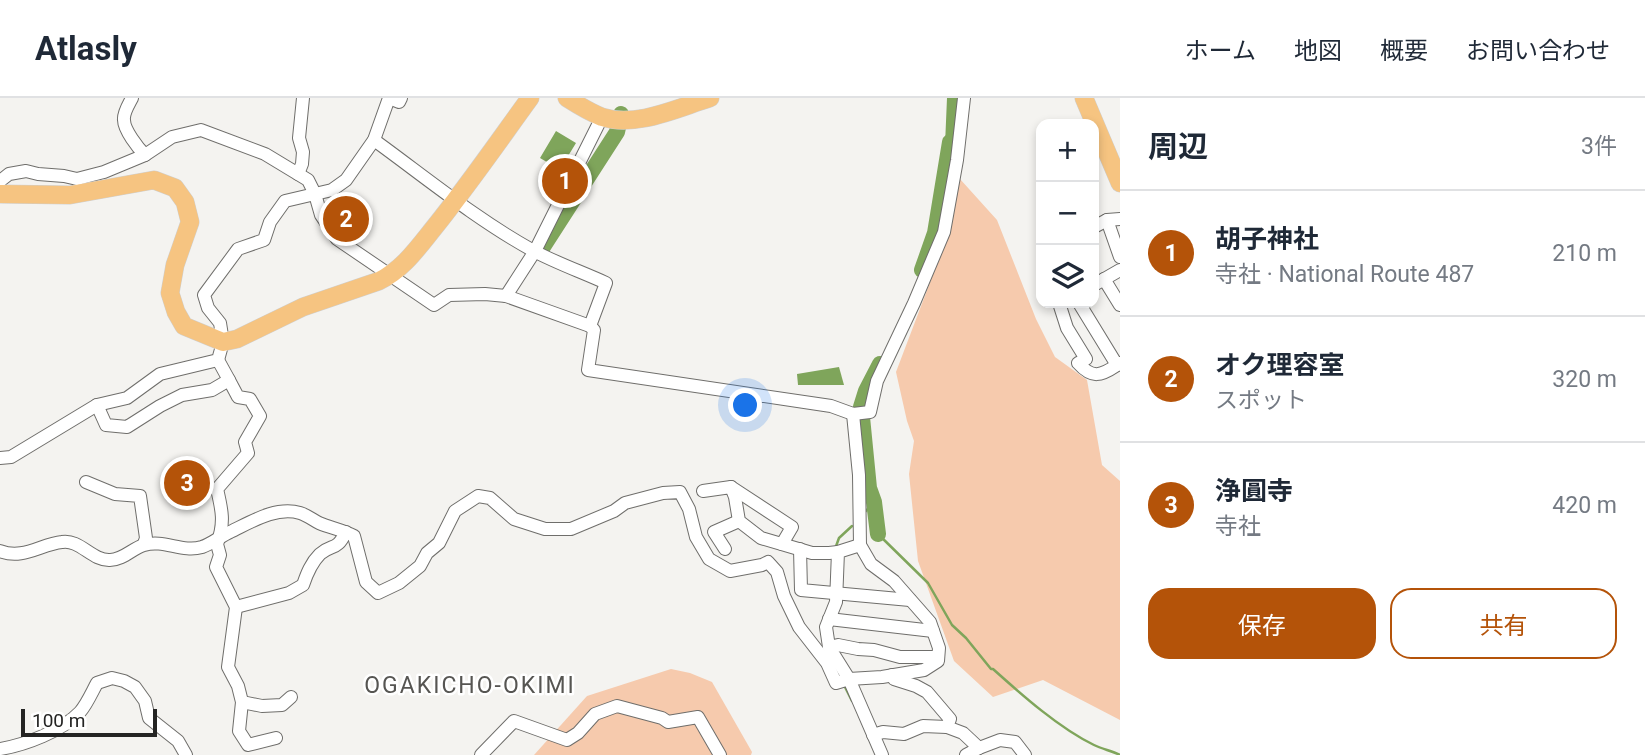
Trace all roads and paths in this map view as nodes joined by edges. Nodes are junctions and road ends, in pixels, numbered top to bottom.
1 (132, 98) edge
2 (303, 98) edge
3 (389, 98) edge
4 (401, 98) edge
5 (530, 98) edge
6 (567, 98) edge
7 (710, 98) edge
8 (964, 98) edge
9 (1084, 98) edge
10 (602, 117) junction
11 (374, 140) junction
12 (145, 155) junction
13 (298, 174) junction
14 (0, 181) edge
15 (1120, 183) edge
16 (0, 194) edge
17 (314, 194) junction
18 (457, 200) junction
19 (1114, 219) edge
20 (535, 251) junction
21 (1120, 257) edge
22 (1120, 270) edge
23 (390, 276) junction
24 (1099, 282) edge
25 (506, 296) junction
26 (1120, 305) edge
27 (1061, 308) edge
28 (1082, 308) edge
29 (590, 326) junction
30 (220, 351) junction
31 (1118, 364) edge
32 (229, 380) junction
33 (97, 405) junction
34 (853, 414) junction
35 (0, 458) edge
36 (86, 482) dead end
37 (731, 487) junction
38 (703, 491) dead end
39 (738, 521) junction
40 (346, 532) junction
41 (220, 537) junction
42 (144, 544) junction
43 (782, 544) junction
44 (860, 545) junction
45 (725, 549) dead end
46 (800, 549) junction
47 (0, 551) edge
48 (833, 552) junction
49 (833, 594) junction
50 (910, 600) junction
51 (236, 607) junction
52 (829, 619) junction
53 (933, 631) junction
54 (829, 647) junction
55 (938, 657) junction
56 (892, 675) junction
57 (849, 679) junction
58 (291, 696) dead end
59 (242, 702) junction
60 (947, 727) junction
61 (873, 736) junction
62 (276, 738) dead end
63 (979, 748) junction
64 (0, 749) edge
65 (186, 755) edge
66 (481, 755) edge
67 (720, 755) edge
68 (882, 755) edge
69 (966, 755) edge
70 (1025, 755) edge

1 - 12 street
2 - 13 street
3 - 4 street
3 - 11 street
5 - 18 highway
6 - 10 highway
7 - 10 highway
8 - 34 street
9 - 15 highway
10 - 20 street
11 - 17 street
11 - 18 street
12 - 13 street
12 - 14 street
13 - 17 street
16 - 30 highway
17 - 23 street
17 - 30 street
18 - 20 street
18 - 23 highway
19 - 21 street
20 - 25 street
20 - 29 street
22 - 24 street
23 - 25 street
23 - 30 highway
24 - 26 street
25 - 29 street
27 - 31 street
28 - 31 street
29 - 34 street
30 - 32 street
30 - 33 street
32 - 33 street
32 - 41 street
33 - 35 street
34 - 44 street
36 - 42 street
37 - 38 street
37 - 39 street
37 - 43 street
39 - 43 street
39 - 45 street
40 - 41 street
40 - 51 street
40 - 57 street
41 - 42 street
41 - 51 street
42 - 47 street
43 - 46 street
44 - 48 street
44 - 50 street
46 - 48 street
46 - 49 street
48 - 49 street
49 - 50 street
49 - 52 street
50 - 53 street
51 - 59 street
52 - 53 street
52 - 54 street
53 - 55 street
54 - 55 street
54 - 57 street
55 - 56 street
56 - 57 street
56 - 60 street
57 - 61 street
58 - 59 street
59 - 62 street
60 - 61 street
60 - 63 street
61 - 68 street
63 - 69 street
63 - 70 street
64 - 65 street
66 - 67 street

